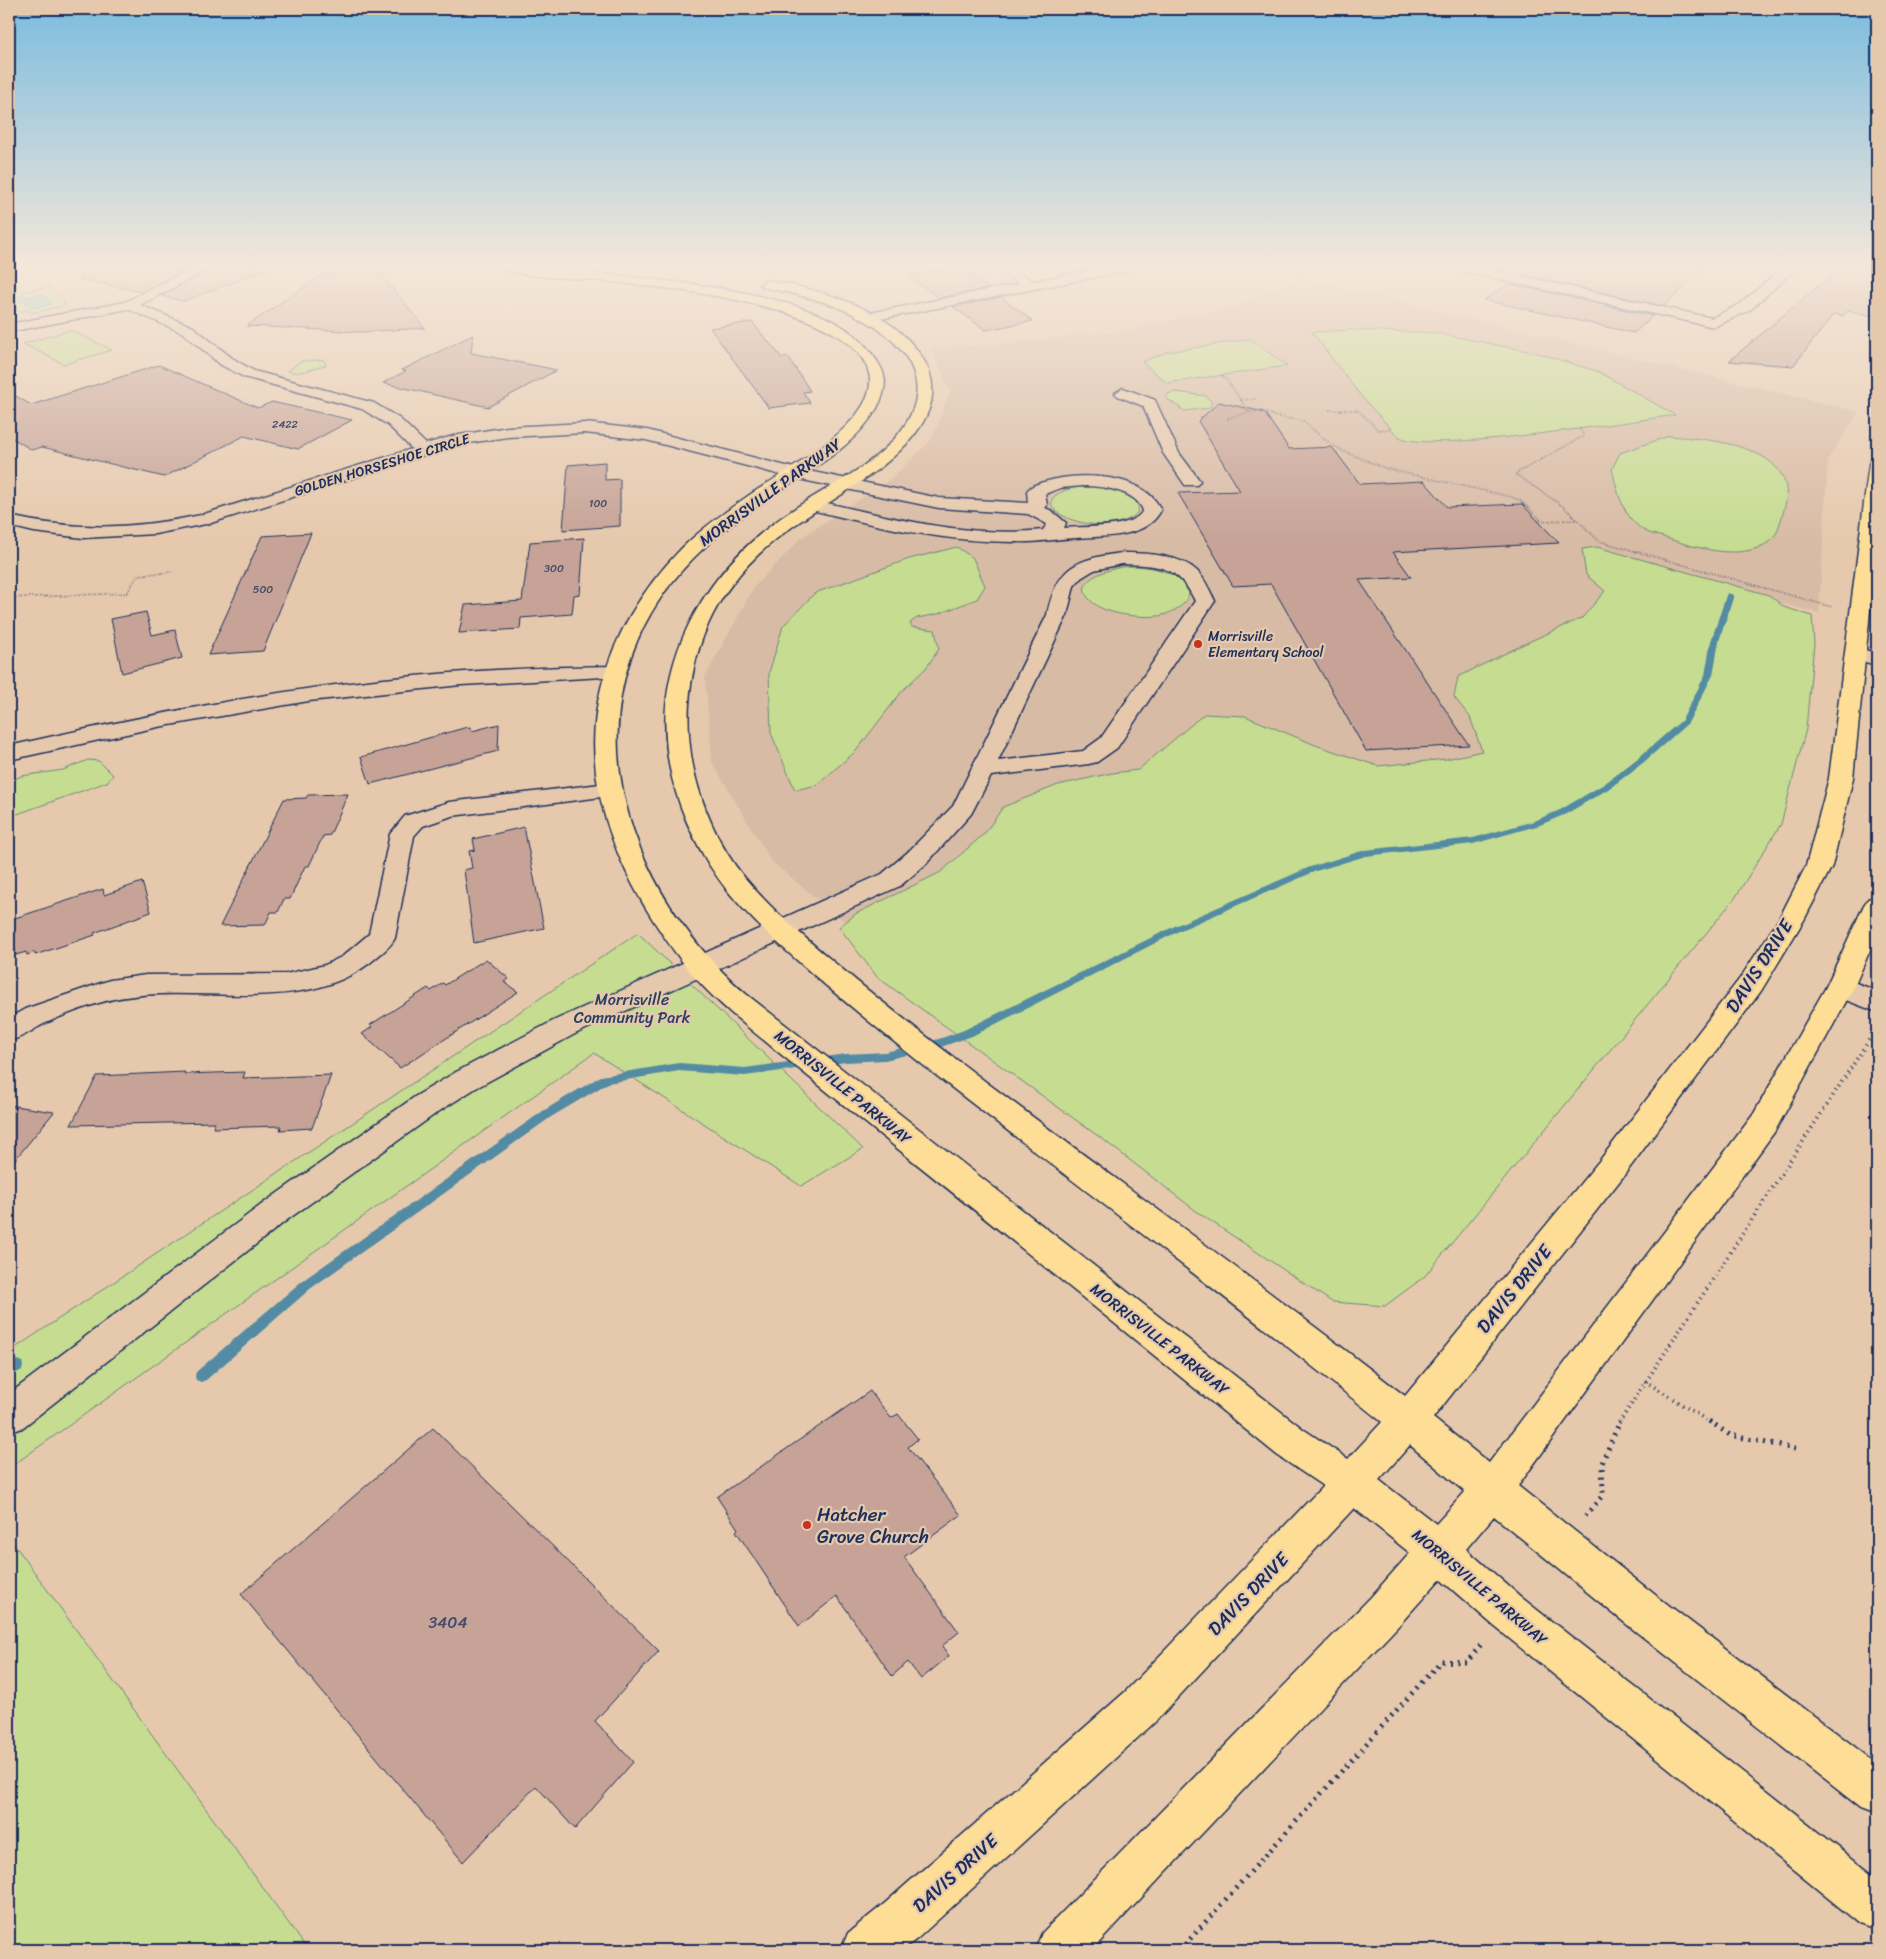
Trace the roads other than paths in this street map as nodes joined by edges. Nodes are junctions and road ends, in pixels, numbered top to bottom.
1 (220, 357) edge
2 (870, 357) edge
3 (915, 357) edge
4 (1123, 392) dead end
5 (423, 450) junction
6 (1877, 464) edge
7 (793, 473) junction
8 (1191, 480) dead end
9 (844, 484) junction
10 (814, 505) junction
11 (1031, 509) junction
12 (9, 521) edge
13 (1049, 534) junction
14 (1867, 656) edge
15 (614, 672) junction
16 (9, 753) edge
17 (983, 770) junction
18 (609, 790) junction
19 (1877, 905) edge
20 (778, 929) junction
21 (699, 965) junction
22 (1840, 987) junction
23 (1877, 1002) edge
24 (9, 1031) edge
25 (9, 1416) edge
26 (1408, 1421) junction
27 (1351, 1482) junction
28 (1492, 1490) junction
29 (1438, 1551) junction
30 (1877, 1792) edge
31 (1877, 1908) edge
32 (865, 1950) edge
33 (1059, 1950) edge

1 - 5 street
2 - 7 main road, MORRISVILLE PARKWAY
3 - 9 main road
4 - 8 street
5 - 7 street, GOLDEN HORSESHOE CIRCLE
5 - 12 street, GOLDEN HORSESHOE CIRCLE
6 - 14 main road, DAVIS DRIVE
7 - 9 street, GOLDEN HORSESHOE CIRCLE
7 - 15 main road, MORRISVILLE PARKWAY
9 - 10 main road
9 - 11 street, GOLDEN HORSESHOE CIRCLE
10 - 13 street
10 - 20 main road
11 - 13 street
11 - 13 street
14 - 26 main road, DAVIS DRIVE
15 - 16 street
15 - 18 main road, MORRISVILLE PARKWAY
17 - 17 street
17 - 20 street
18 - 21 main road, MORRISVILLE PARKWAY
18 - 24 street
19 - 22 main road
20 - 21 street
20 - 26 main road
21 - 25 street
21 - 27 main road, MORRISVILLE PARKWAY
22 - 23 street
22 - 28 main road
26 - 27 main road, DAVIS DRIVE
26 - 28 main road
27 - 29 main road, MORRISVILLE PARKWAY
27 - 32 main road, DAVIS DRIVE
28 - 29 main road
28 - 30 main road
29 - 31 main road, MORRISVILLE PARKWAY
29 - 33 main road

